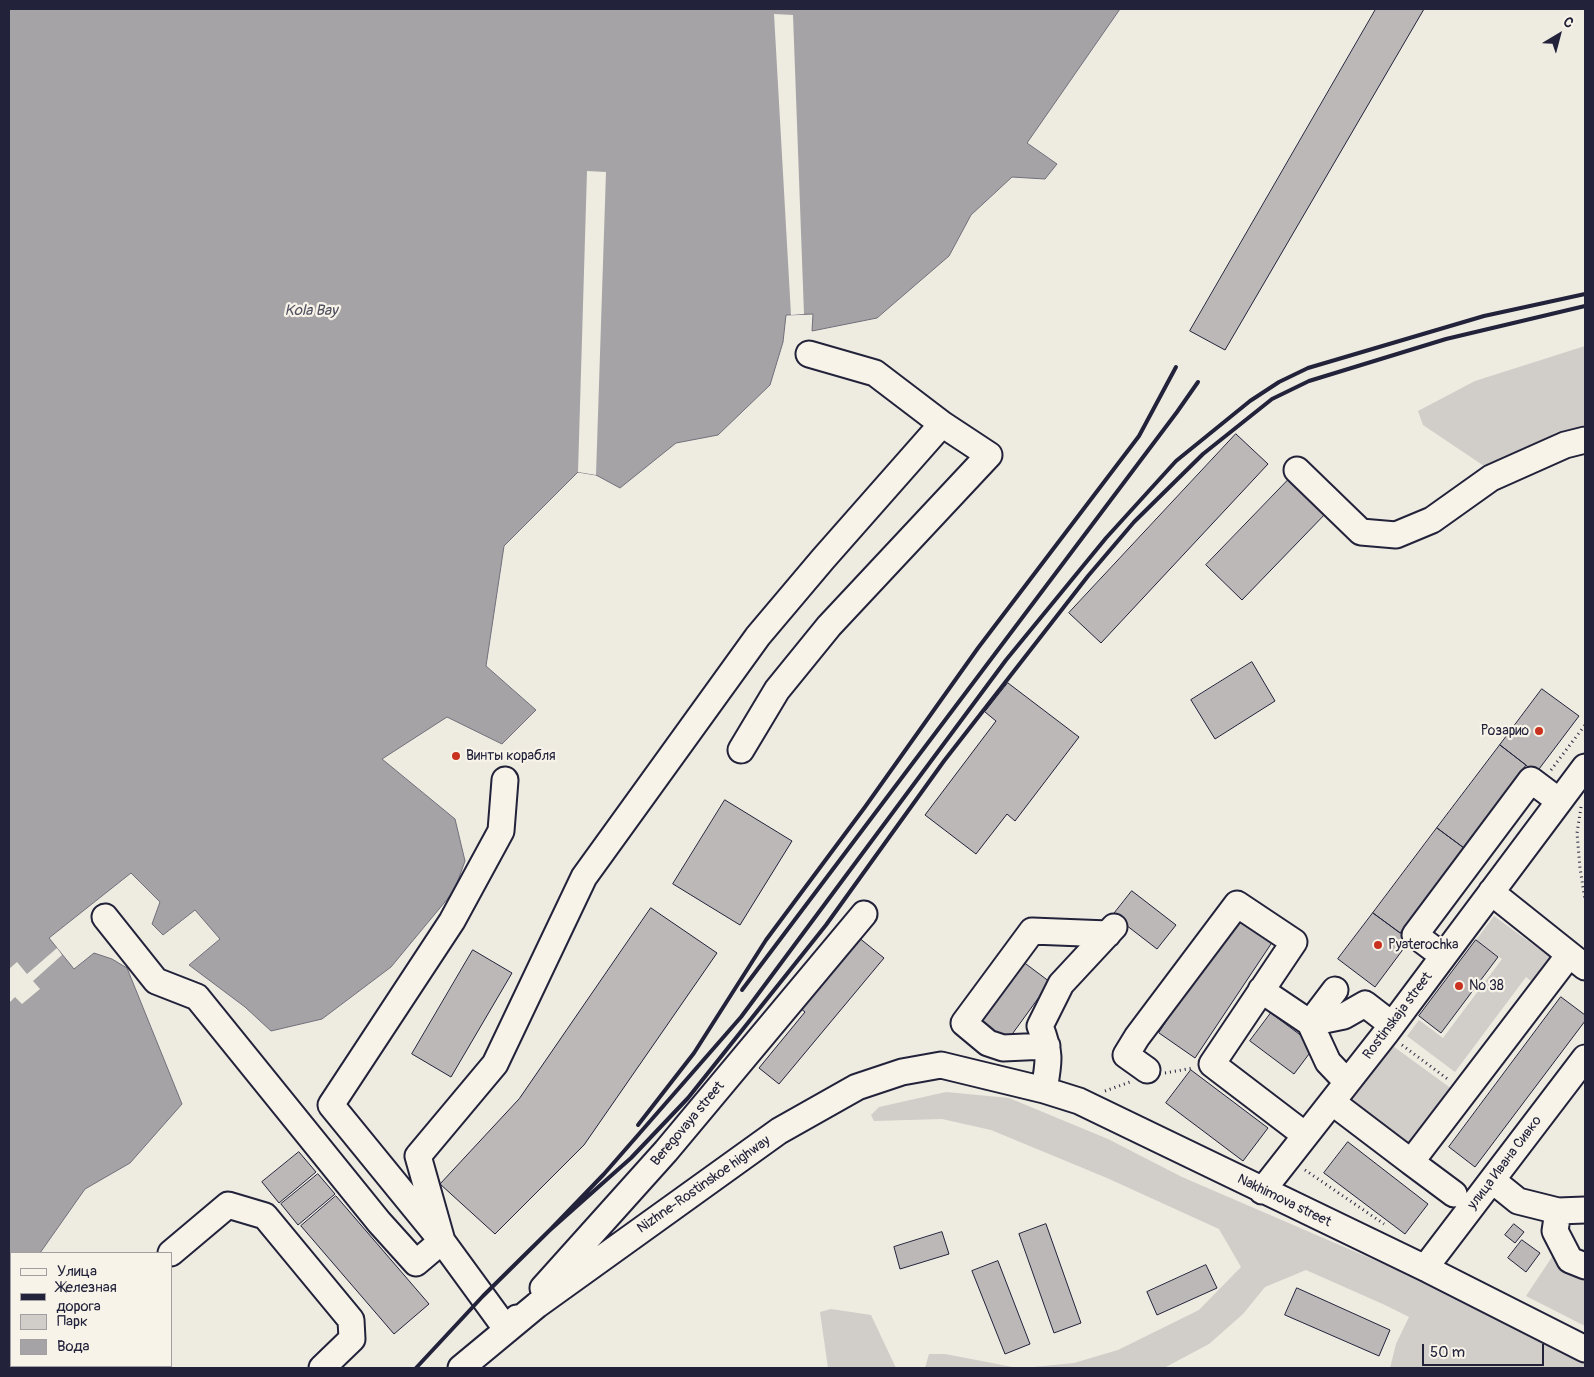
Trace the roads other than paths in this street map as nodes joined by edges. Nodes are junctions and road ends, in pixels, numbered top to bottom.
1 (810, 354) dead end
2 (942, 424) junction
3 (1585, 440) edge
4 (1297, 470) dead end
5 (741, 750) dead end
6 (1581, 779) edge
7 (505, 780) dead end
8 (1560, 801) junction
9 (1457, 879) junction
10 (1488, 896) junction
11 (864, 914) dead end
12 (105, 918) dead end
13 (1443, 956) junction
14 (1577, 961) edge
15 (1261, 990) junction
16 (1335, 990) dead end
17 (1310, 1023) junction
18 (1389, 1028) junction
19 (1048, 1046) junction
20 (1585, 1058) edge
21 (975, 1073) joint
22 (1145, 1075) road end
23 (1347, 1082) junction
24 (1044, 1090) junction
25 (1332, 1102) junction
26 (1306, 1135) junction
27 (1411, 1162) junction
28 (1492, 1180) junction
29 (1262, 1191) junction
30 (1454, 1194) dead end
31 (1585, 1210) edge
32 (1558, 1212) junction
33 (442, 1240) junction
34 (172, 1252) edge
35 (1585, 1266) edge
36 (1425, 1268) junction
37 (507, 1330) junction
38 (1585, 1349) edge
39 (322, 1368) edge
40 (461, 1368) edge

1 - 2 street
2 - 5 street
2 - 33 street
3 - 4 street
6 - 8 street, Rostinskaja street
7 - 33 street
8 - 9 street
8 - 10 street, Rostinskaja street
9 - 10 street
9 - 13 street
10 - 13 street, Rostinskaja street
10 - 14 street
11 - 37 street, Beregovaya street
12 - 33 street
13 - 18 street, Rostinskaja street
14 - 27 street
15 - 17 street
15 - 22 street
15 - 26 street
16 - 17 street
17 - 18 street
17 - 23 street
18 - 23 street, Rostinskaja street
19 - 19 street
19 - 24 street
20 - 28 street, улица Ивана Сивко
21 - 24 street, Nakhimova street
21 - 37 street, Nizhne-Rostinskoe highway
23 - 25 street, Rostinskaja street
24 - 29 street, Nakhimova street
25 - 26 street, Rostinskaja street
25 - 27 street
26 - 29 street, Rostinskaja street
27 - 30 street
28 - 32 street
28 - 36 street, улица Ивана Сивко
29 - 36 street, Nakhimova street
31 - 32 street
32 - 35 street
33 - 37 street
34 - 39 street
36 - 38 street, Nakhimova street
37 - 40 street, Nizhne-Rostinskoe highway

